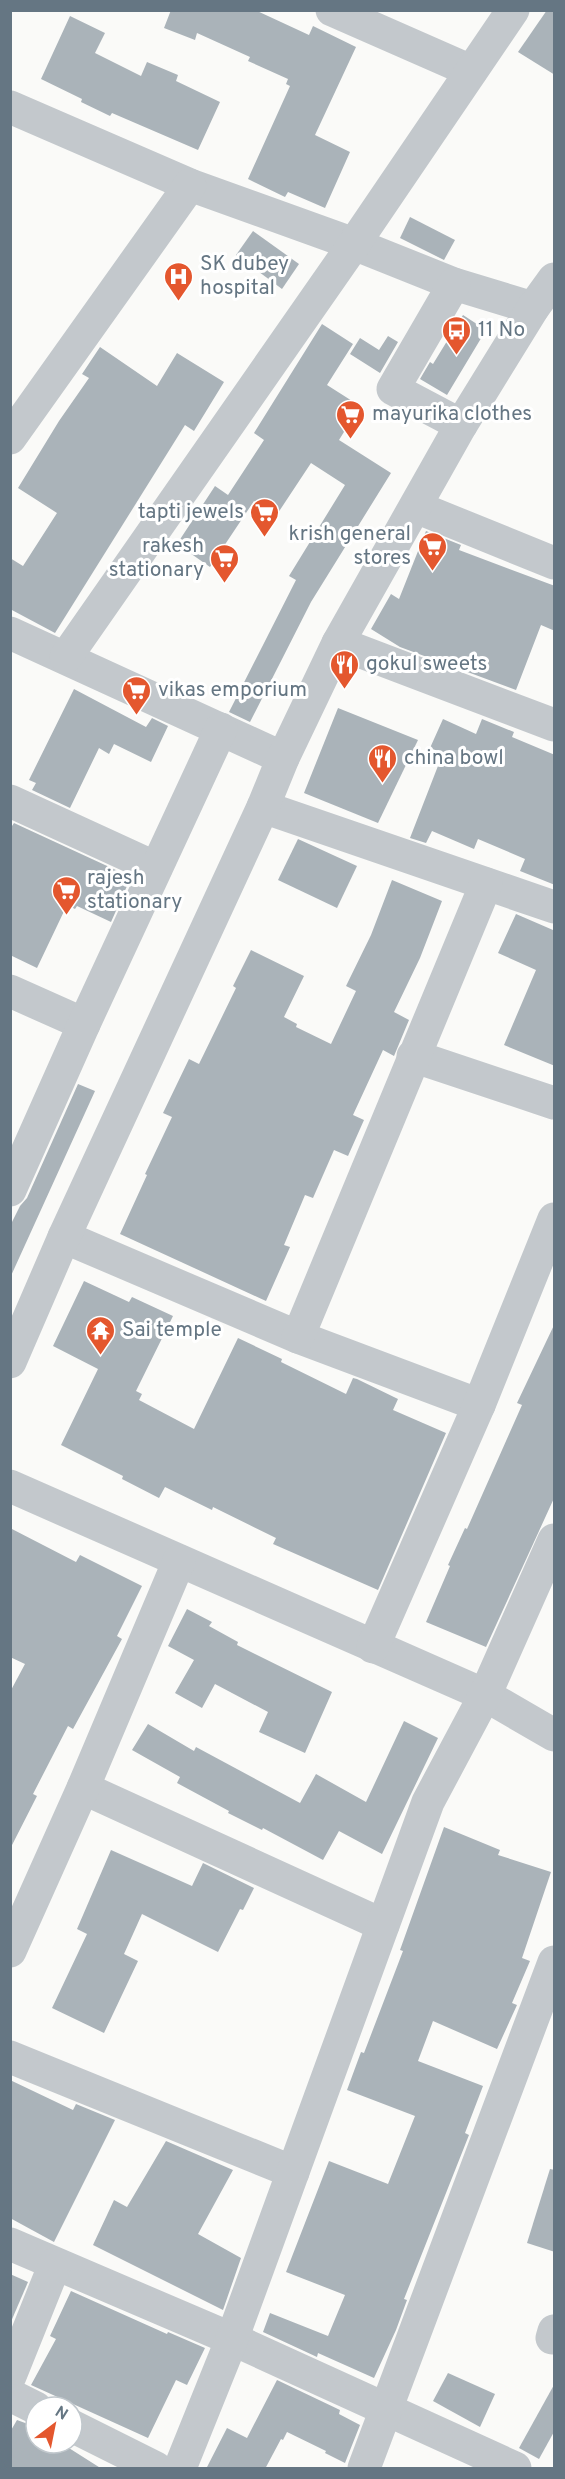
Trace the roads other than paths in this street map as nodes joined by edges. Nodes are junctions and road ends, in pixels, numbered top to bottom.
1 (332, 10) edge
2 (513, 10) edge
3 (471, 71) junction
4 (10, 107) edge
5 (190, 185) junction
6 (354, 244) junction
7 (555, 279) edge
8 (454, 284) junction
9 (533, 308) junction
10 (462, 425) junction
11 (10, 438) edge
12 (416, 507) junction
13 (555, 563) edge
14 (10, 633) edge
15 (338, 643) junction
16 (66, 657) junction
17 (555, 725) edge
18 (221, 729) junction
19 (283, 758) junction
20 (10, 801) edge
21 (263, 807) junction
22 (156, 868) junction
23 (486, 884) junction
24 (555, 907) edge
25 (10, 991) edge
26 (84, 1024) junction
27 (413, 1056) junction
28 (555, 1103) edge
29 (10, 1190) edge
30 (555, 1219) edge
31 (64, 1237) junction
32 (298, 1337) junction
33 (10, 1362) edge
34 (479, 1405) junction
35 (10, 1486) edge
36 (555, 1540) edge
37 (179, 1561) junction
38 (373, 1647) junction
39 (485, 1695) junction
40 (555, 1735) edge
41 (83, 1788) junction
42 (383, 1925) junction
43 (10, 1951) edge
44 (555, 1962) edge
45 (548, 2002) edge
46 (10, 2057) edge
47 (293, 2172) junction
48 (10, 2244) edge
49 (55, 2264) junction
50 (232, 2339) junction
51 (10, 2376) edge
52 (10, 2394) edge
53 (24, 2402) edge
54 (388, 2410) junction
55 (84, 2432) edge
56 (156, 2469) edge
57 (180, 2469) edge
58 (364, 2469) edge
59 (515, 2469) edge

1 - 3 street
2 - 3 street
3 - 6 street
4 - 5 street
5 - 6 street
5 - 11 street
6 - 8 street
6 - 16 street
7 - 9 street
8 - 9 street
8 - 10 street
9 - 10 street
10 - 12 street
12 - 13 street
12 - 15 street
14 - 16 street
15 - 17 street
15 - 19 street
16 - 18 street
18 - 19 street
18 - 22 street
19 - 21 street
20 - 22 street
21 - 23 street
21 - 31 street
22 - 26 street
23 - 24 street
23 - 27 street
25 - 26 street
26 - 29 street
27 - 28 street
27 - 32 street
30 - 34 street
31 - 32 street
31 - 33 street
32 - 34 street
34 - 38 street
35 - 37 street
36 - 39 street
37 - 38 street
37 - 41 street
38 - 39 street
39 - 40 street
39 - 42 street
41 - 42 street
41 - 43 street
42 - 47 street
44 - 45 street
45 - 54 street
46 - 47 street
47 - 50 street
48 - 49 street
49 - 50 street
49 - 51 street
50 - 54 street
50 - 57 street
52 - 53 street
54 - 58 street
54 - 59 street
55 - 56 street

